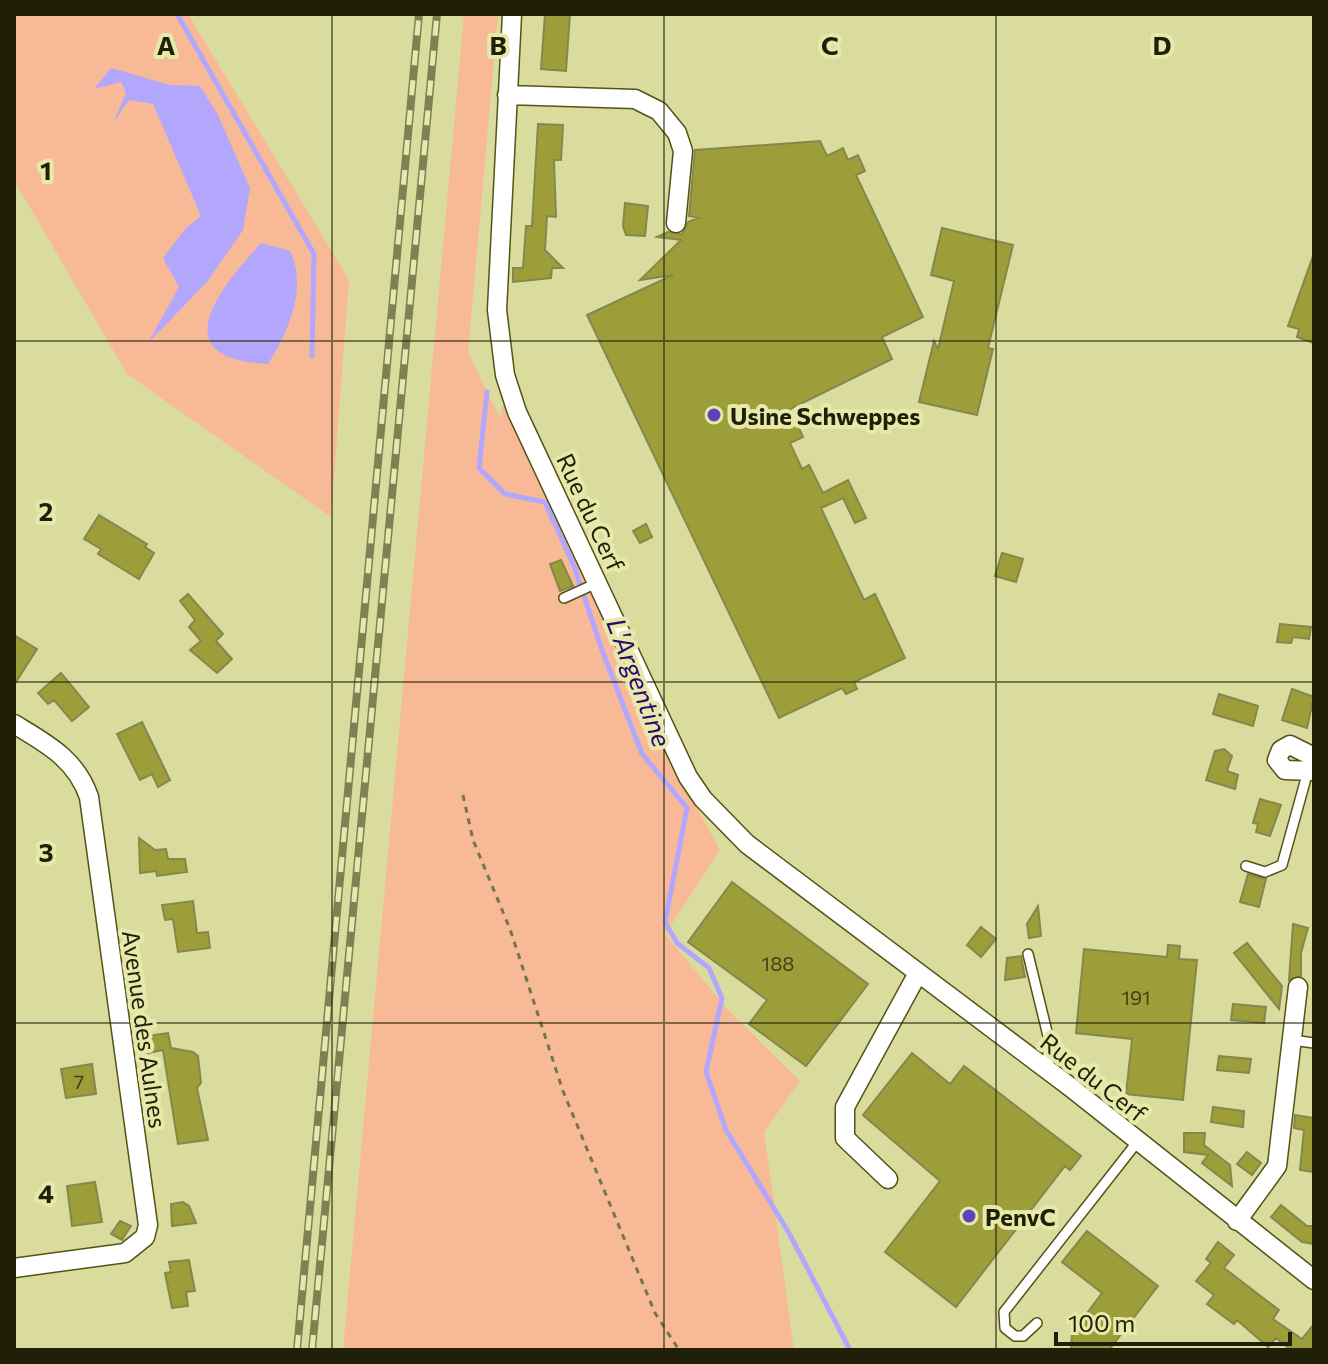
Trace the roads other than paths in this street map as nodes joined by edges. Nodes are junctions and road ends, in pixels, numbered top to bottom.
1 (512, 14) edge
2 (507, 95) junction
3 (676, 223) dead end
4 (594, 584) junction
5 (564, 598) dead end
6 (14, 724) edge
7 (1312, 760) edge
8 (1246, 866) dead end
9 (1028, 954) dead end
10 (918, 973) junction
11 (1298, 987) dead end
12 (1292, 1040) junction
13 (1314, 1043) edge
14 (1047, 1069) junction
15 (1138, 1141) junction
16 (888, 1179) dead end
17 (1237, 1221) junction
18 (14, 1268) edge
19 (1314, 1280) edge
20 (1037, 1323) dead end

1 - 2 street, Rue du Cerf
2 - 3 street
2 - 4 street, Rue du Cerf
4 - 5 lane
4 - 10 street, Rue du Cerf
6 - 18 street, Avenue des Aulnes
7 - 8 lane
9 - 14 lane
10 - 14 street, Rue du Cerf
10 - 16 street
11 - 12 street
12 - 13 lane
12 - 17 street
14 - 15 street, Rue du Cerf
15 - 17 street, Rue du Cerf
15 - 20 lane
17 - 19 street, Rue du Cerf

